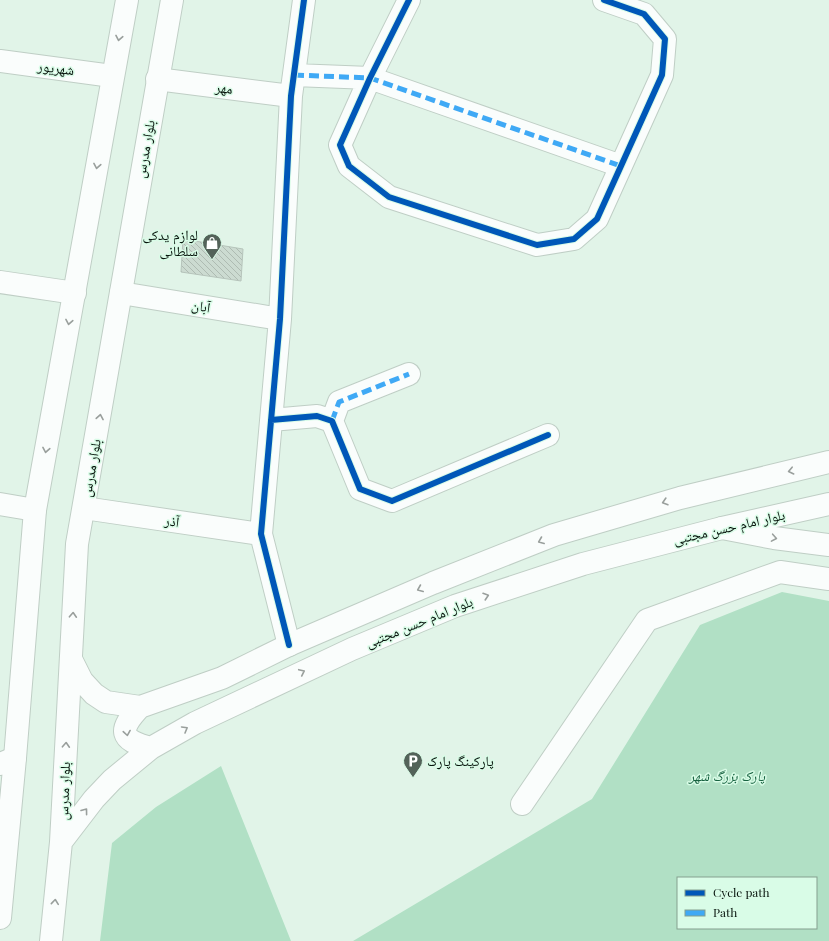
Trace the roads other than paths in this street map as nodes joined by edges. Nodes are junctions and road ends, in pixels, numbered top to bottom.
1 (127, 0) edge
2 (172, 0) edge
3 (304, 0) edge
4 (410, 0) edge
5 (604, 0) edge
6 (0, 61) edge
7 (112, 76) junction
8 (370, 78) junction
9 (158, 79) junction
10 (292, 86) junction
11 (621, 166) junction
12 (0, 282) edge
13 (75, 293) junction
14 (121, 293) junction
15 (280, 319) junction
16 (409, 374) dead end
17 (271, 420) junction
18 (332, 421) junction
19 (548, 435) dead end
20 (829, 462) edge
21 (0, 504) edge
22 (829, 504) edge
23 (84, 508) junction
24 (35, 510) junction
25 (722, 528) junction
26 (261, 534) junction
27 (829, 545) edge
28 (829, 579) edge
29 (289, 644) junction
30 (71, 659) junction
31 (140, 707) junction
32 (151, 748) junction
33 (8, 761) edge
34 (522, 804) dead end
35 (62, 842) junction
36 (3, 848) edge
37 (0, 918) edge
38 (51, 941) edge

1 -> 7 main road
2 - 9 main road, بلوار مدرس
3 - 10 main road
4 - 8 main road
5 - 11 main road
6 - 7 main road, شهریور
7 -> 13 main road
8 - 10 main road, مهر
8 - 11 main road, مهر
8 - 11 main road
9 - 10 main road, مهر
9 - 14 main road, بلوار مدرس
10 - 15 main road
12 - 13 main road
13 -> 24 main road
14 - 15 main road, آبان
23 -> 14 main road, بلوار مدرس
15 - 17 main road
16 - 18 main road
17 - 18 main road
17 - 26 main road
18 - 19 main road
20 -> 29 main road, بلوار امام حسن مجتبی
21 - 24 main road
22 - 25 main road, بلوار امام حسن مجتبی
23 - 26 main road, آذر
30 -> 23 main road, بلوار مدرس
24 - 33 main road
25 -> 27 main road
32 -> 25 main road, بلوار امام حسن مجتبی
26 - 29 main road
28 - 34 main road
29 - 31 main road, بلوار امام حسن مجتبی
30 - 31 main road, بلوار امام حسن مجتبی
35 -> 30 main road, بلوار مدرس
31 -> 32 main road
35 -> 32 main road, بلوار امام حسن مجتبی
33 - 36 main road
38 -> 35 main road, بلوار مدرس
36 - 37 main road

